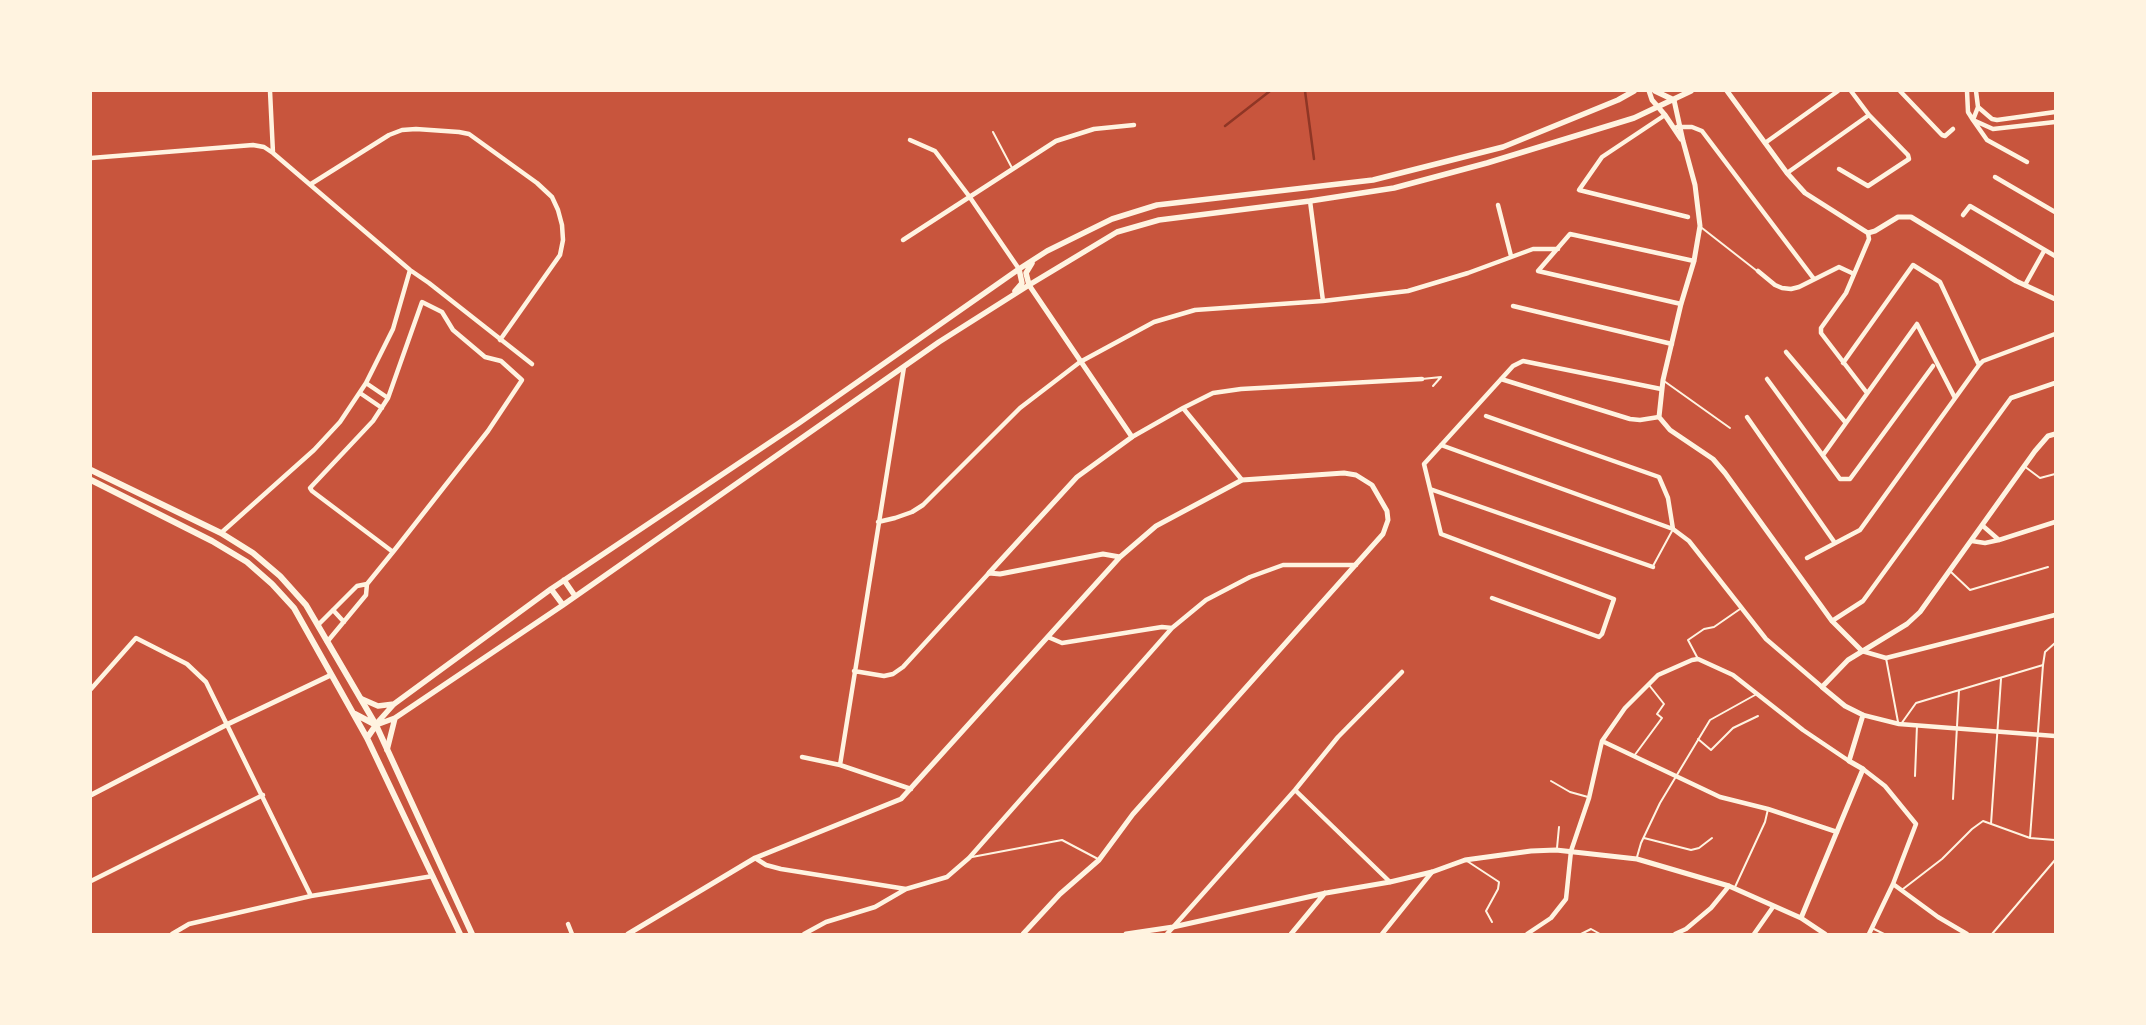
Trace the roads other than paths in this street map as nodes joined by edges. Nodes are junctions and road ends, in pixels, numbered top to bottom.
1 (270, 91) edge
2 (1624, 91) edge
3 (1634, 91) edge
4 (1649, 91) edge
5 (1655, 91) edge
6 (1691, 91) edge
7 (1727, 91) edge
8 (1838, 91) edge
9 (1851, 91) edge
10 (1907, 91) edge
11 (1967, 91) edge
12 (1976, 91) edge
13 (1901, 93) edge
14 (1618, 100) junction
15 (1674, 100) junction
16 (1978, 107) junction
17 (1657, 108) junction
18 (2055, 112) edge
19 (1665, 115) junction
20 (1869, 115) junction
21 (1973, 120) junction
22 (2055, 122) edge
23 (1134, 125) dead end
24 (1680, 126) junction
25 (1674, 128) junction
26 (1953, 129) dead end
27 (993, 132) dead end
28 (910, 140) dead end
29 (1683, 141) junction
30 (1765, 143) junction
31 (273, 152) junction
32 (91, 158) edge
33 (2027, 162) dead end
34 (1013, 168) junction
35 (1839, 168) dead end
36 (1787, 173) junction
37 (1995, 177) dead end
38 (311, 184) junction
39 (969, 196) junction
40 (1310, 201) junction
41 (1498, 205) dead end
42 (2055, 212) edge
43 (1963, 215) dead end
44 (1688, 217) dead end
45 (1700, 226) junction
46 (1868, 233) junction
47 (903, 240) dead end
48 (1558, 249) junction
49 (2044, 251) junction
50 (1511, 256) junction
51 (2055, 256) edge
52 (1035, 259) junction
53 (1694, 261) junction
54 (1019, 269) junction
55 (410, 270) junction
56 (1758, 271) joint
57 (1854, 274) junction
58 (1814, 279) junction
59 (1029, 284) junction
60 (2025, 285) junction
61 (1011, 296) junction
62 (2055, 299) edge
63 (1323, 301) junction
64 (1680, 304) junction
65 (1512, 306) dead end
66 (2055, 334) edge
67 (500, 340) junction
68 (1672, 344) junction
69 (1786, 352) dead end
70 (1080, 362) junction
71 (1843, 363) junction
72 (532, 364) dead end
73 (1979, 365) junction
74 (904, 366) junction
75 (1933, 366) dead end
76 (1422, 379) joint
77 (1501, 379) junction
78 (1663, 380) junction
79 (1767, 380) dead end
80 (366, 383) junction
81 (2055, 383) edge
82 (1433, 386) dead end
83 (1661, 390) junction
84 (360, 393) junction
85 (1866, 393) junction
86 (388, 398) junction
87 (1955, 398) junction
88 (382, 408) junction
89 (1183, 408) junction
90 (1486, 416) dead end
91 (1659, 417) junction
92 (1747, 417) dead end
93 (1846, 423) junction
94 (1730, 428) dead end
95 (2055, 434) edge
96 (1132, 437) junction
97 (1442, 445) junction
98 (1823, 455) junction
99 (2024, 466) junction
100 (91, 470) edge
101 (2055, 474) edge
102 (91, 480) edge
103 (1242, 480) junction
104 (1430, 489) junction
105 (878, 522) junction
106 (2055, 522) edge
107 (1983, 526) junction
108 (1673, 529) junction
109 (220, 533) junction
110 (1999, 540) junction
111 (1972, 541) junction
112 (1835, 543) junction
113 (393, 552) junction
114 (1120, 557) junction
115 (1807, 558) dead end
116 (1356, 565) junction
117 (2048, 566) dead end
118 (1653, 567) joint
119 (1950, 572) junction
120 (989, 573) junction
121 (564, 580) junction
122 (366, 584) junction
123 (551, 589) junction
124 (575, 596) junction
125 (1492, 598) dead end
126 (563, 604) junction
127 (1741, 608) junction
128 (333, 610) junction
129 (2055, 615) edge
130 (1832, 620) junction
131 (344, 622) junction
132 (318, 625) junction
133 (1172, 628) junction
134 (1048, 637) junction
135 (327, 642) junction
136 (2055, 643) edge
137 (1862, 651) junction
138 (1886, 658) junction
139 (1698, 659) junction
140 (2042, 665) junction
141 (854, 671) junction
142 (1402, 672) dead end
143 (332, 675) junction
144 (2001, 678) junction
145 (1649, 684) junction
146 (1822, 687) junction
147 (91, 689) edge
148 (1960, 690) junction
149 (1758, 694) junction
150 (362, 699) junction
151 (394, 704) junction
152 (353, 712) junction
153 (1863, 714) junction
154 (1758, 716) dead end
155 (395, 718) junction
156 (228, 724) junction
157 (1900, 724) junction
158 (376, 725) junction
159 (1917, 725) junction
160 (1957, 728) junction
161 (1998, 731) junction
162 (2037, 734) junction
163 (2055, 736) edge
164 (367, 738) junction
165 (1698, 739) junction
166 (1602, 741) junction
167 (387, 750) junction
168 (1634, 756) junction
169 (802, 757) dead end
170 (1850, 761) junction
171 (840, 765) junction
172 (1862, 769) junction
173 (1676, 775) junction
174 (1915, 776) dead end
175 (1551, 781) dead end
176 (911, 789) junction
177 (1295, 790) junction
178 (91, 795) edge
179 (263, 795) junction
180 (1589, 798) junction
181 (1953, 800) dead end
182 (1768, 809) junction
183 (1991, 824) junction
184 (1559, 827) dead end
185 (1837, 832) junction
186 (1644, 838) junction
187 (1712, 838) dead end
188 (2030, 838) junction
189 (2055, 840) edge
190 (1556, 850) junction
191 (1571, 851) junction
192 (755, 858) junction
193 (969, 858) junction
194 (1099, 860) junction
195 (1465, 860) junction
196 (1637, 860) junction
197 (2055, 860) edge
198 (1432, 872) junction
199 (433, 876) junction
200 (91, 881) edge
201 (1390, 882) junction
202 (1893, 884) junction
203 (1732, 887) junction
204 (906, 889) junction
205 (1902, 891) junction
206 (1326, 893) junction
207 (311, 896) junction
208 (1773, 906) junction
209 (1801, 918) junction
210 (1492, 922) dead end
211 (568, 924) dead end
212 (1174, 927) junction
213 (1872, 928) junction
214 (172, 934) edge
215 (460, 934) edge
216 (472, 934) edge
217 (572, 934) edge
218 (628, 934) edge
219 (804, 934) edge
220 (1023, 934) edge
221 (1126, 934) edge
222 (1167, 934) edge
223 (1291, 934) edge
224 (1382, 934) edge
225 (1527, 934) edge
226 (1581, 934) edge
227 (1600, 934) edge
228 (1675, 934) edge
229 (1754, 934) edge
230 (1825, 934) edge
231 (1869, 934) edge
232 (1884, 934) edge
233 (1967, 934) edge
234 (1992, 934) edge

1 - 31 street
2 - 14 main road
3 - 14 main road
4 - 17 street
5 - 15 main road
6 - 15 main road
7 - 30 street
8 - 30 street
9 - 20 street
10 - 13 street
11 - 21 street
12 - 16 street
13 - 26 street
14 - 52 main road
15 - 17 main road
15 - 24 street
16 - 18 street
16 - 21 street
17 - 19 street
17 - 40 main road
19 - 25 street
19 - 44 street
20 - 35 street
20 - 36 street
21 - 22 street
21 - 33 street
23 - 34 street
24 - 25 street
24 - 29 street
24 - 58 street
25 - 29 street
27 - 34 lane
28 - 39 street
29 - 45 street
30 - 36 street
31 - 32 street
31 - 38 street
34 - 39 street
36 - 46 street
37 - 42 street
38 - 55 street
38 - 67 street
39 - 47 street
39 - 54 street
40 - 59 main road
40 - 63 street
41 - 50 street
43 - 49 street
45 - 53 street
45 - 56 lane
46 - 57 street
46 - 60 street
48 - 50 street
48 - 53 street
48 - 64 street
49 - 51 street
49 - 60 street
50 - 63 street
52 - 54 main road
52 - 59 main road
53 - 64 street
54 - 61 main road
54 - 121 main road
55 - 67 street
55 - 80 street
56 - 58 street
57 - 58 street
57 - 71 street
59 - 61 main road
59 - 70 street
60 - 62 street
61 - 74 main road
63 - 70 street
64 - 68 street
65 - 68 street
66 - 73 street
67 - 72 street
68 - 78 street
69 - 93 street
70 - 96 street
70 - 105 street
71 - 73 street
71 - 85 street
73 - 87 street
74 - 105 street
74 - 124 main road
75 - 98 street
76 - 82 lane
76 - 89 street
77 - 83 street
77 - 91 street
77 - 97 street
78 - 83 street
78 - 94 lane
79 - 98 street
80 - 84 street
80 - 86 street
81 - 130 street
83 - 91 street
84 - 88 street
84 - 109 street
85 - 87 street
85 - 93 street
86 - 88 street
86 - 113 street
87 - 112 street
88 - 113 street
89 - 96 street
89 - 103 street
90 - 108 street
91 - 130 street
92 - 112 street
93 - 98 street
95 - 99 street
96 - 120 street
97 - 104 street
97 - 108 street
99 - 101 lane
99 - 107 street
100 - 109 main road
102 - 143 main road
103 - 114 street
103 - 116 street
104 - 118 street
104 - 125 street
105 - 141 street
106 - 110 street
107 - 110 street
107 - 111 street
108 - 118 lane
108 - 127 street
109 - 132 main road
110 - 111 street
111 - 119 street
112 - 115 street
113 - 122 street
114 - 120 street
114 - 134 street
116 - 133 street
116 - 194 street
117 - 119 lane
119 - 137 street
120 - 141 street
121 - 123 main road
121 - 124 main road
122 - 128 street
122 - 131 street
123 - 126 main road
123 - 151 main road
124 - 126 main road
126 - 155 main road
127 - 139 lane
127 - 146 street
128 - 131 street
128 - 132 street
129 - 138 street
130 - 137 street
131 - 135 street
132 - 135 main road
133 - 134 street
133 - 193 street
134 - 176 street
135 - 150 main road
136 - 140 lane
137 - 138 street
137 - 146 street
138 - 157 lane
139 - 145 street
139 - 149 street
140 - 144 lane
140 - 162 lane
141 - 171 street
142 - 177 street
143 - 152 main road
143 - 156 street
144 - 148 lane
144 - 161 lane
145 - 166 street
145 - 168 lane
146 - 153 street
147 - 156 street
148 - 157 lane
148 - 160 lane
149 - 165 lane
149 - 170 street
150 - 151 main road
150 - 158 main road
151 - 158 main road
152 - 158 main road
152 - 164 main road
153 - 157 street
153 - 170 street
154 - 165 lane
155 - 158 main road
155 - 167 main road
156 - 178 street
156 - 179 street
157 - 159 street
158 - 164 main road
158 - 167 main road
159 - 160 street
159 - 174 lane
160 - 161 street
160 - 181 lane
161 - 162 street
161 - 183 lane
162 - 163 street
162 - 188 lane
164 - 199 main road
165 - 173 lane
166 - 168 street
166 - 180 street
167 - 216 main road
168 - 173 street
169 - 171 street
170 - 172 street
171 - 176 street
172 - 185 street
172 - 202 street
173 - 182 street
173 - 186 lane
175 - 180 lane
176 - 192 street
177 - 201 street
177 - 212 street
179 - 200 street
179 - 207 street
180 - 191 street
182 - 185 street
182 - 203 lane
183 - 188 lane
183 - 205 lane
184 - 190 lane
185 - 209 street
186 - 187 lane
186 - 196 lane
188 - 189 lane
190 - 191 street
190 - 195 street
191 - 196 street
191 - 225 street
192 - 204 street
192 - 218 street
193 - 194 lane
193 - 204 street
194 - 220 street
195 - 198 street
195 - 210 lane
196 - 203 street
197 - 234 lane
198 - 201 street
198 - 224 street
199 - 207 street
199 - 215 main road
201 - 206 street
202 - 205 street
202 - 213 street
203 - 208 street
203 - 228 street
204 - 219 street
205 - 233 street
206 - 212 street
206 - 223 street
207 - 214 street
208 - 209 street
208 - 229 street
209 - 230 street
211 - 217 street
212 - 221 street
212 - 222 street
213 - 231 street
213 - 232 lane
226 - 227 lane

